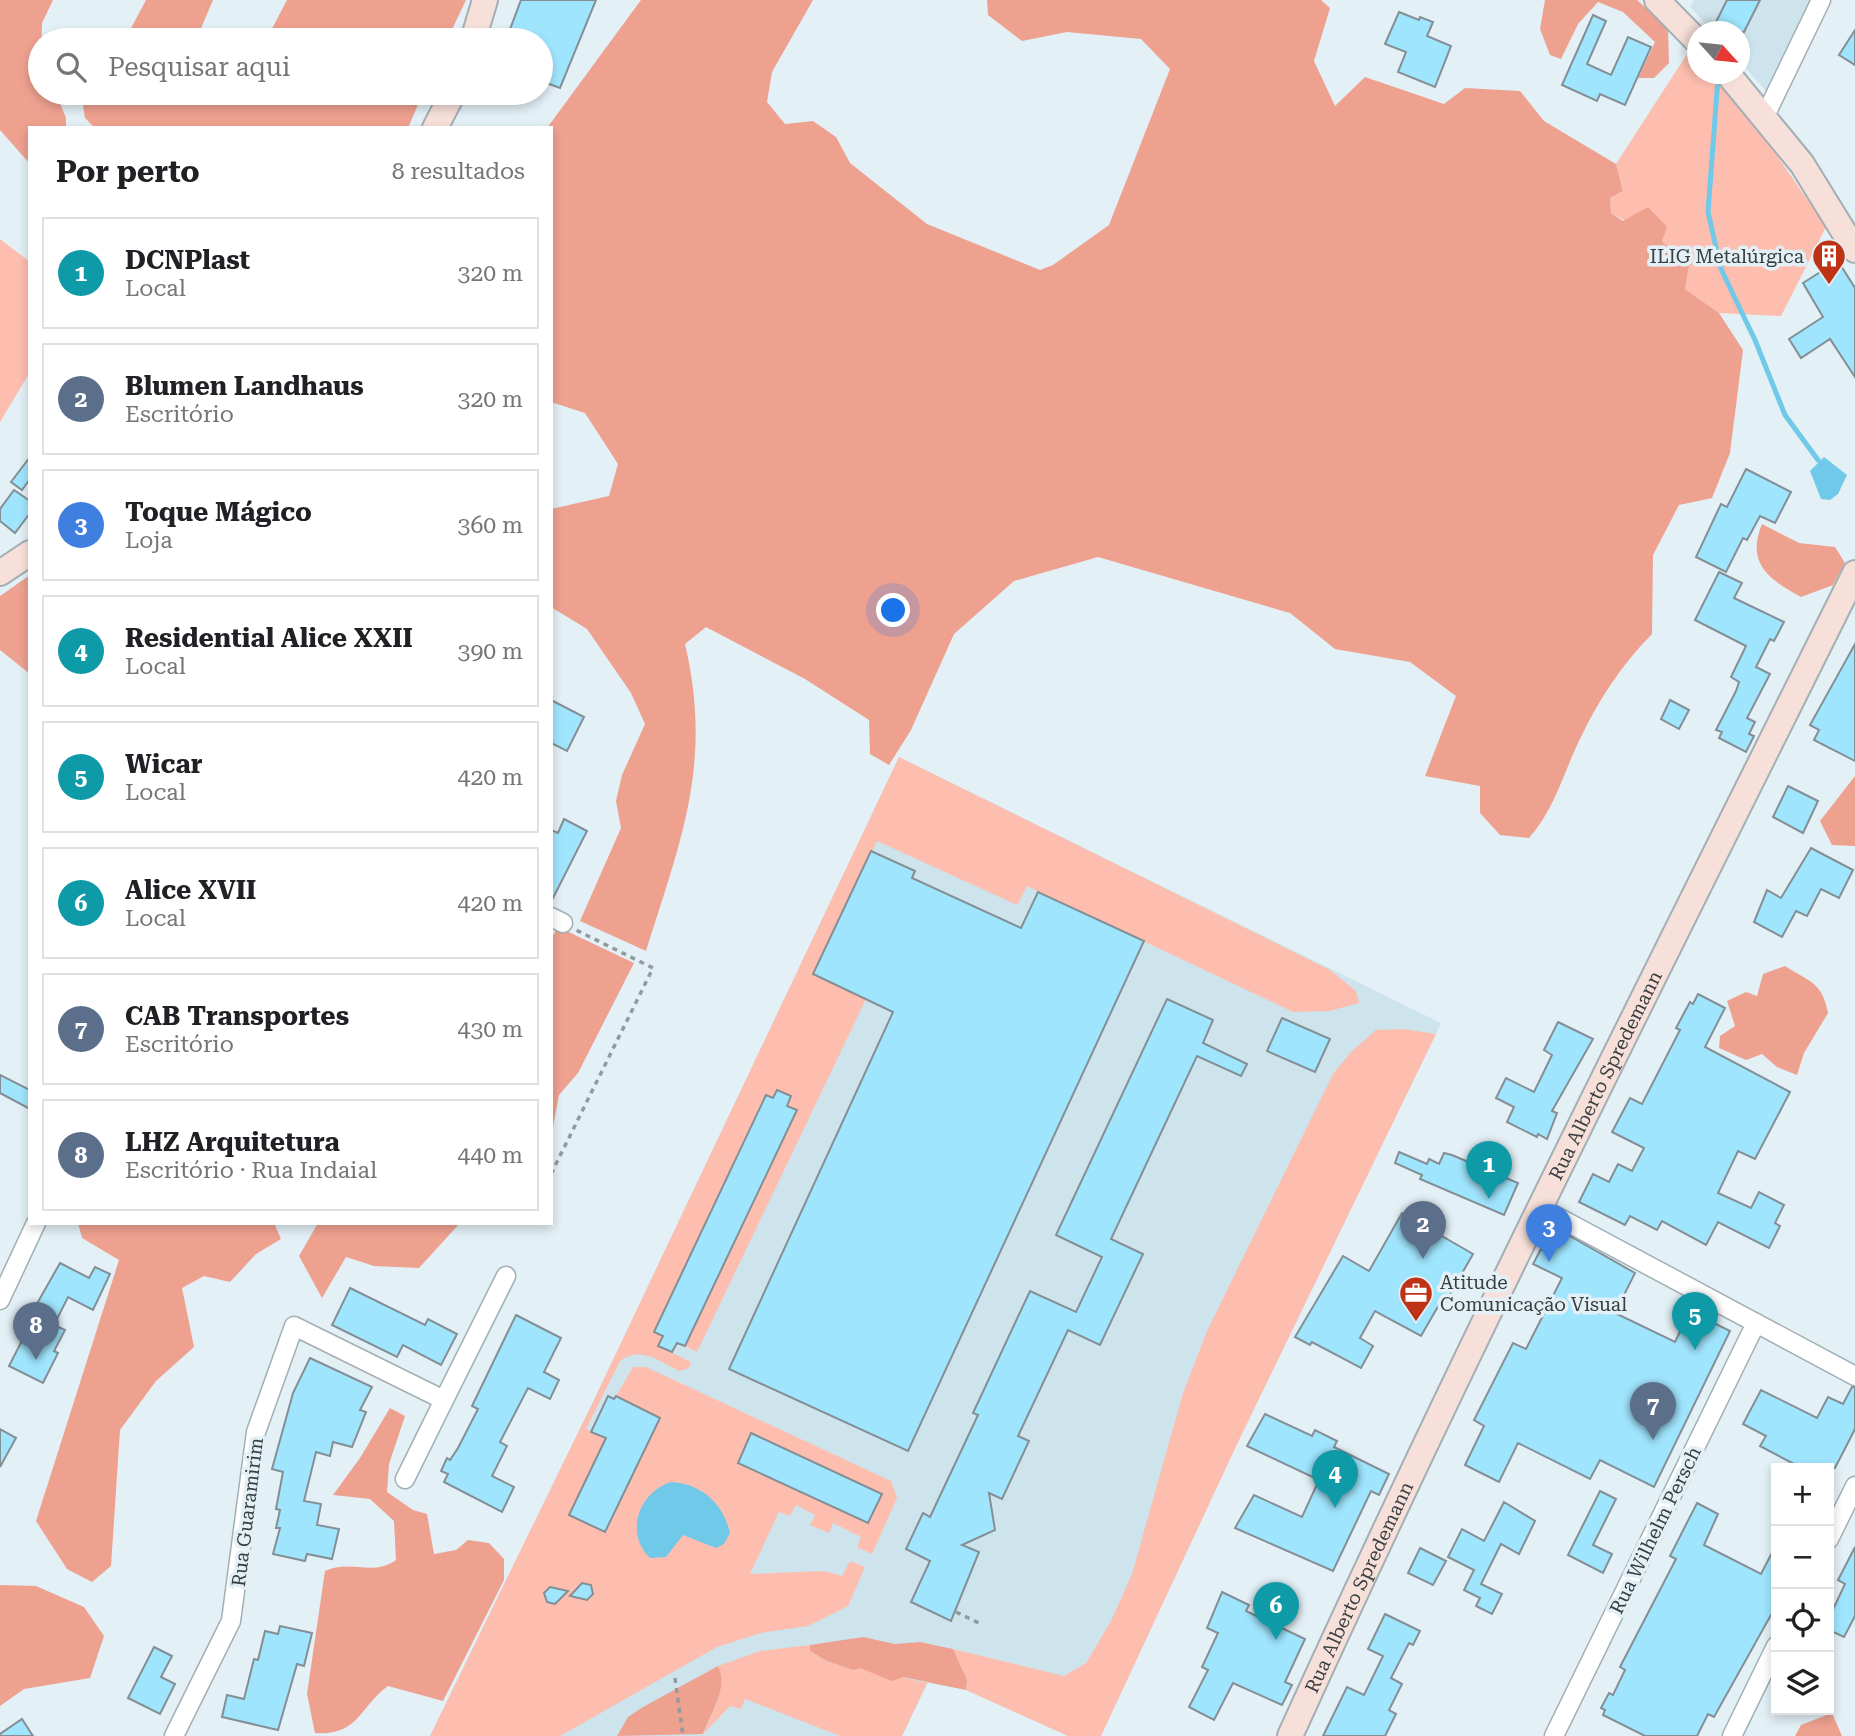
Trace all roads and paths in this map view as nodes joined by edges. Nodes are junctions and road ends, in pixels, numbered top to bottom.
1 (485, 0) edge
2 (1657, 0) edge
3 (1821, 0) edge
4 (477, 28) edge
5 (1687, 31) edge
6 (1737, 84) edge
7 (447, 105) edge
8 (1765, 116) junction
9 (436, 126) edge
10 (1855, 250) edge
11 (28, 554) edge
12 (0, 573) edge
13 (1855, 573) edge
14 (557, 920) edge
15 (553, 1170) edge
16 (1539, 1208) junction
17 (35, 1225) edge
18 (506, 1276) dead end
19 (0, 1300) edge
20 (1756, 1323) junction
21 (1855, 1376) edge
22 (444, 1401) junction
23 (404, 1479) dead end
24 (1855, 1486) edge
25 (1834, 1529) edge
26 (956, 1612) dead end
27 (983, 1625) dead end
28 (1773, 1652) edge
29 (675, 1678) dead end
30 (174, 1736) edge
31 (683, 1736) edge
32 (1290, 1736) edge
33 (1554, 1736) edge
34 (1732, 1736) edge

1 - 4 street
2 - 5 street
3 - 8 street
6 - 8 street
7 - 9 street
8 - 10 street
11 - 12 street
13 - 16 street, Rua Alberto Spredemann
14 - 15 path
16 - 20 street
16 - 32 street, Rua Alberto Spredemann
17 - 19 street
18 - 22 street
20 - 21 street
20 - 33 street, Rua Wilhelm Persch
22 - 23 street
22 - 30 street, Rua Guaramirim
24 - 25 street
26 - 27 path
28 - 34 street
29 - 31 path

